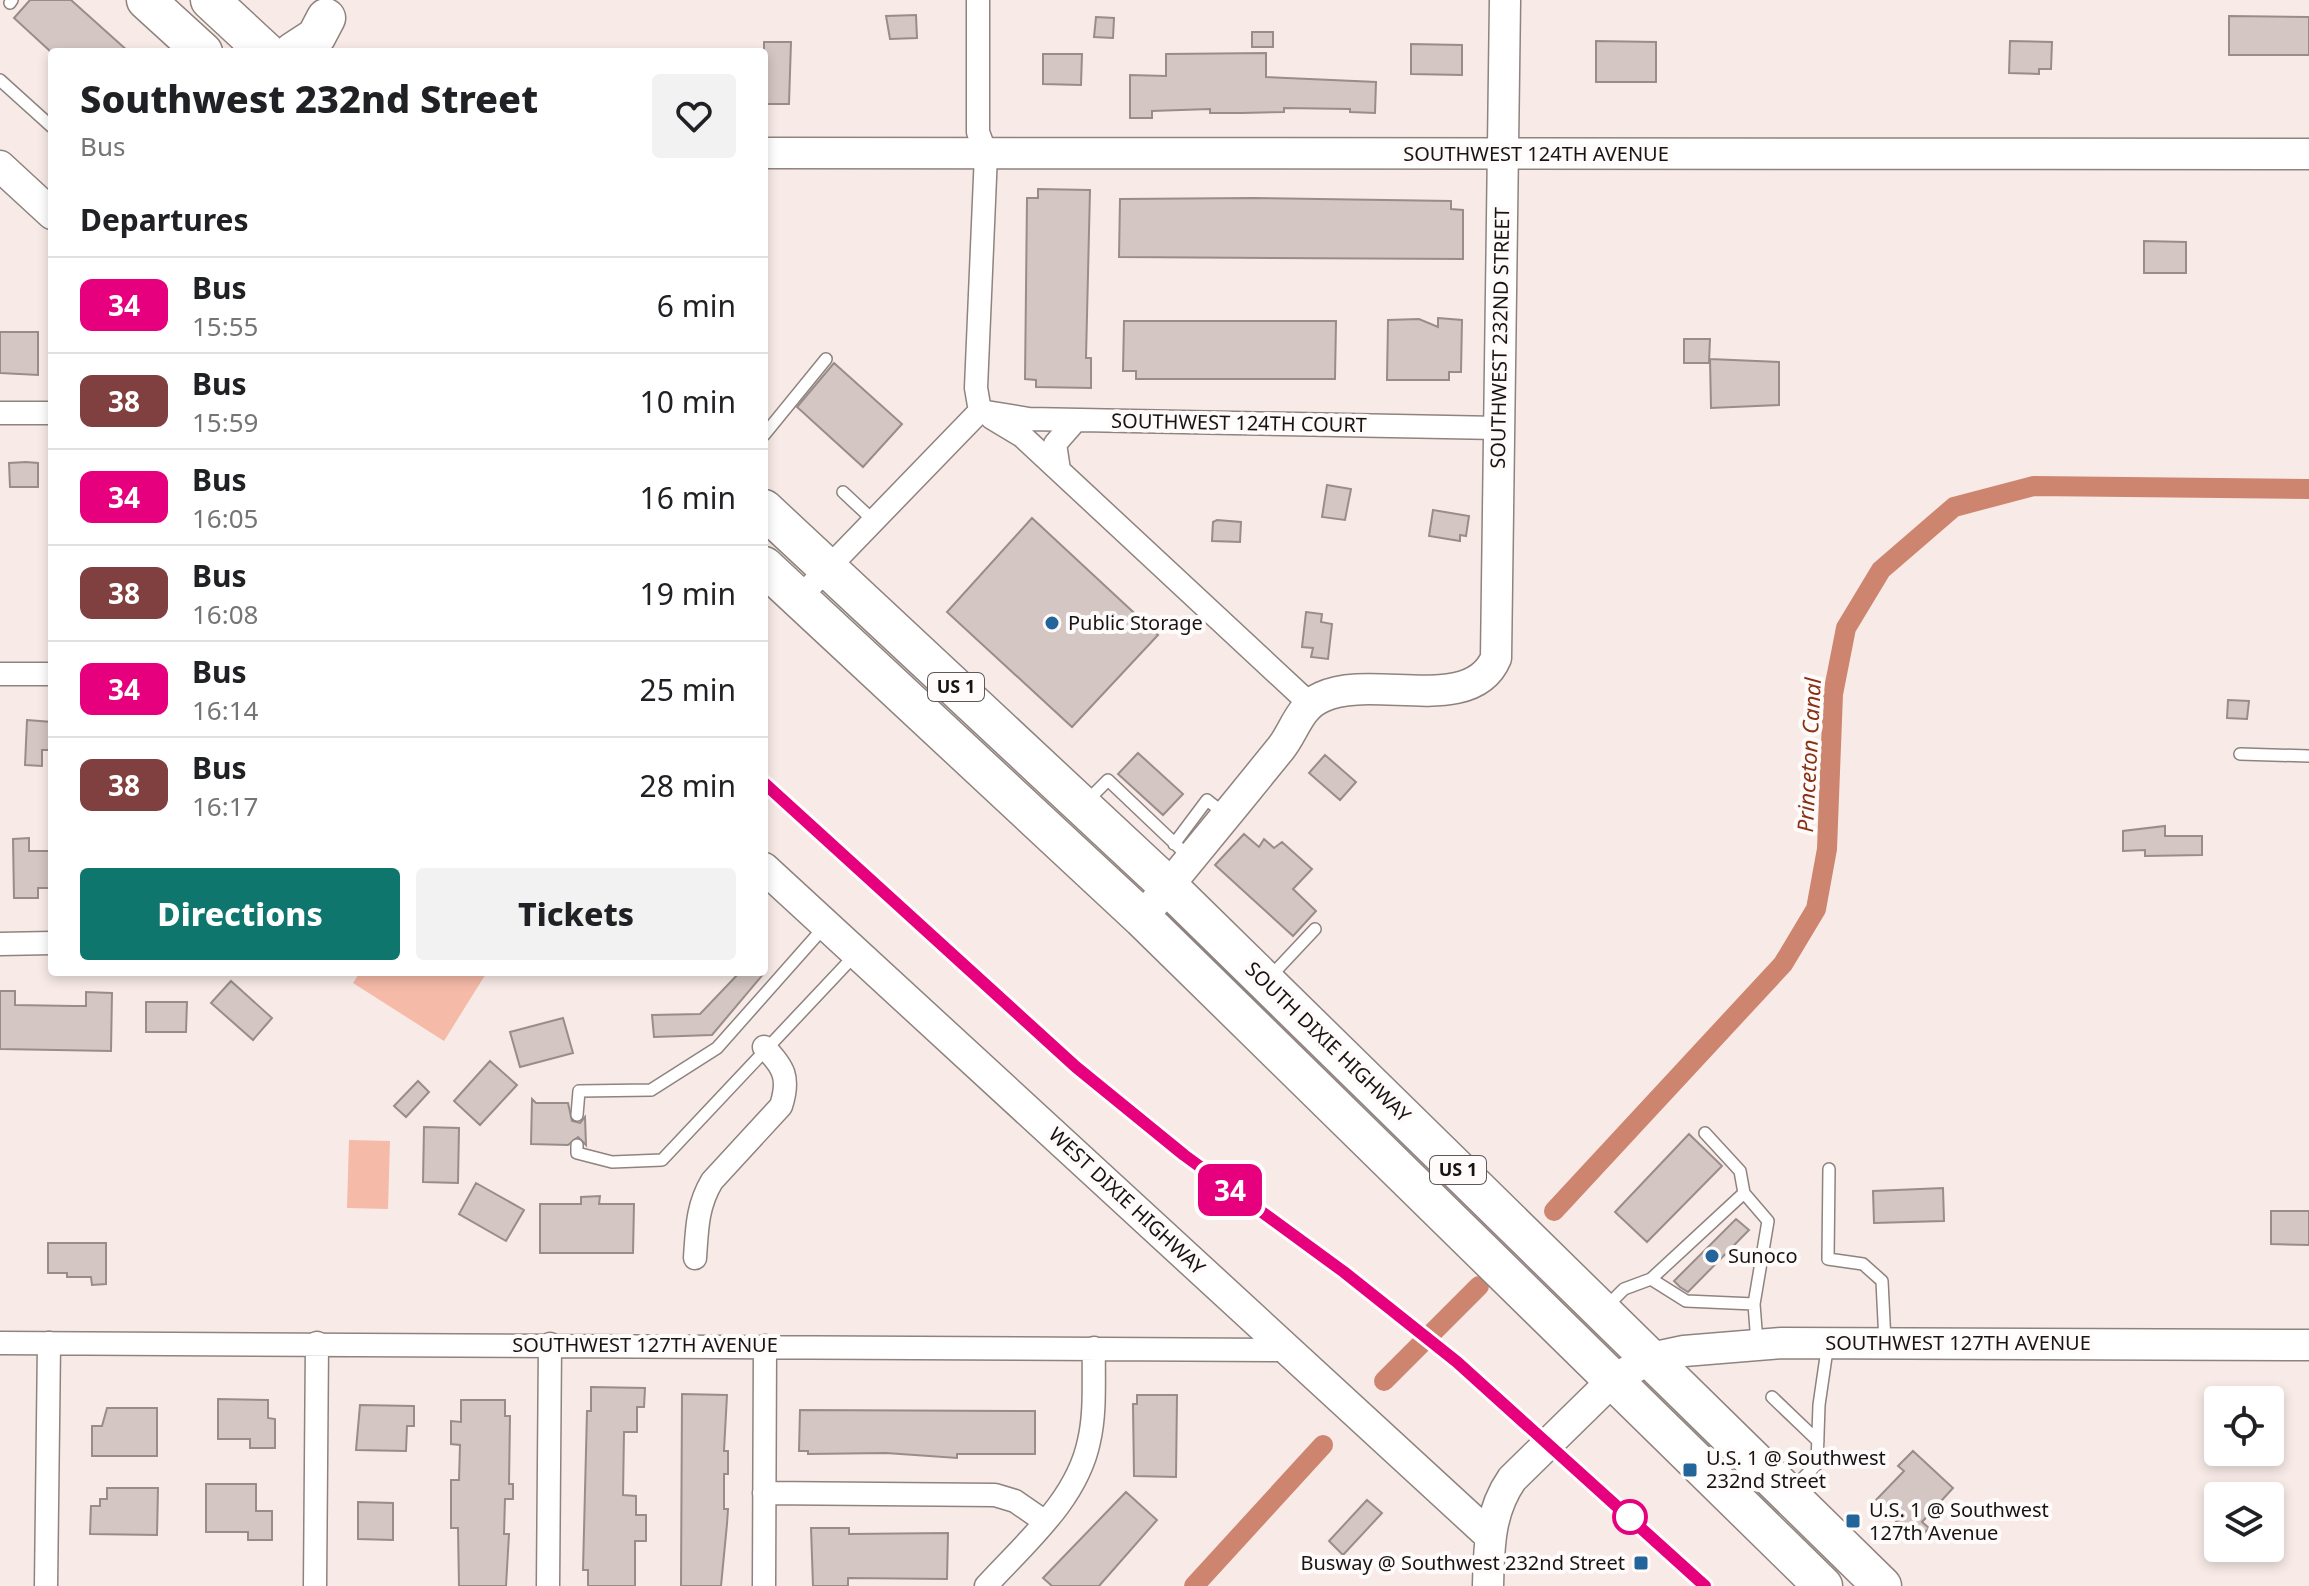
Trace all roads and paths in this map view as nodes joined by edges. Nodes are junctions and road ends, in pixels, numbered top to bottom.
1 (146, 0) edge
2 (210, 0) edge
3 (978, 0) edge
4 (1505, 0) edge
5 (326, 23) edge
6 (199, 48) edge
7 (262, 48) edge
8 (299, 48) edge
9 (0, 80) edge
10 (48, 123) edge
11 (768, 153) edge
12 (1503, 153) junction
13 (986, 154) junction
14 (2309, 154) edge
15 (0, 166) edge
16 (48, 210) edge
17 (826, 359) dead end
18 (980, 411) junction
19 (0, 413) edge
20 (48, 413) edge
21 (1076, 420) junction
22 (1498, 428) junction
23 (772, 432) edge
24 (1059, 470) junction
25 (843, 492) dead end
26 (768, 513) edge
27 (874, 521) junction
28 (828, 568) junction
29 (768, 570) edge
30 (799, 598) junction
31 (0, 674) edge
32 (48, 674) edge
33 (1310, 704) junction
34 (2240, 754) dead end
35 (2309, 756) edge
36 (768, 786) edge
37 (1177, 863) junction
38 (768, 872) edge
39 (1142, 918) junction
40 (827, 925) junction
41 (1315, 929) dead end
42 (48, 943) edge
43 (0, 944) edge
44 (857, 953) junction
45 (1266, 981) junction
46 (764, 1047) junction
47 (577, 1115) dead end
48 (1705, 1133) dead end
49 (577, 1145) dead end
50 (1395, 1166) junction
51 (1829, 1169) dead end
52 (1744, 1193) junction
53 (695, 1258) dead end
54 (1651, 1279) junction
55 (1754, 1304) junction
56 (1603, 1311) junction
57 (0, 1343) edge
58 (49, 1343) junction
59 (317, 1343) junction
60 (1828, 1343) junction
61 (1885, 1343) junction
62 (550, 1344) junction
63 (1757, 1345) junction
64 (2309, 1345) edge
65 (765, 1346) junction
66 (1094, 1348) junction
67 (1289, 1350) junction
68 (1651, 1358) junction
69 (1613, 1380) junction
70 (1772, 1397) dead end
71 (1818, 1441) junction
72 (1547, 1442) junction
73 (764, 1493) junction
74 (1788, 1493) junction
75 (1044, 1521) junction
76 (1490, 1536) junction
77 (46, 1586) edge
78 (315, 1586) edge
79 (548, 1586) edge
80 (764, 1586) edge
81 (986, 1586) edge
82 (1488, 1586) edge
83 (1705, 1586) edge
84 (1823, 1586) edge
85 (1856, 1586) edge
86 (1882, 1586) edge

1 - 6 highway
2 - 7 highway
3 - 13 street
4 - 12 street, SOUTHWEST 232ND STREET
5 - 8 highway
9 - 10 lane
11 - 13 street, SOUTHWEST 124TH AVENUE
12 - 13 street, SOUTHWEST 124TH AVENUE
12 - 14 street, SOUTHWEST 124TH AVENUE
12 - 22 street, SOUTHWEST 232ND STREET
13 - 18 street
15 - 16 street
17 - 23 lane
18 - 21 street, SOUTHWEST 124TH COURT
18 - 24 street
18 - 27 street
19 - 20 street
21 - 22 street, SOUTHWEST 124TH COURT
21 - 24 street
22 - 33 street, SOUTHWEST 232ND STREET
24 - 33 street
25 - 27 lane
26 - 28 highway, SOUTH DIXIE HIGHWAY / US 1
27 - 28 street
28 - 30 street
28 - 37 highway, SOUTH DIXIE HIGHWAY / US 1
29 - 30 highway, SOUTH DIXIE HIGHWAY / US 1
30 - 39 highway, SOUTH DIXIE HIGHWAY / US 1
31 - 32 street
33 - 37 street
34 - 35 lane
36 - 72 lane
37 - 39 street
37 - 45 highway, SOUTH DIXIE HIGHWAY / US 1
38 - 40 street, WEST DIXIE HIGHWAY
39 - 50 highway, SOUTH DIXIE HIGHWAY / US 1
40 - 44 street, WEST DIXIE HIGHWAY
40 - 47 lane
41 - 45 lane
42 - 43 street
44 - 46 lane
44 - 67 street, WEST DIXIE HIGHWAY
45 - 56 highway, SOUTH DIXIE HIGHWAY / US 1
46 - 49 lane
46 - 53 street
48 - 52 lane
50 - 68 highway
50 - 69 highway, SOUTH DIXIE HIGHWAY / US 1
51 - 61 lane
52 - 54 lane
52 - 55 lane
54 - 55 lane
54 - 56 lane
55 - 63 lane
56 - 68 highway, SOUTH DIXIE HIGHWAY / US 1
57 - 58 street, SOUTHWEST 127TH AVENUE
58 - 59 street, SOUTHWEST 127TH AVENUE
58 - 77 street
59 - 62 street, SOUTHWEST 127TH AVENUE
59 - 78 street
60 - 61 street, SOUTHWEST 127TH AVENUE
60 - 63 street, SOUTHWEST 127TH AVENUE
60 - 71 lane
61 - 64 street, SOUTHWEST 127TH AVENUE
62 - 65 street, SOUTHWEST 127TH AVENUE
62 - 79 street
63 - 68 street, SOUTHWEST 127TH AVENUE
65 - 66 street, SOUTHWEST 127TH AVENUE
65 - 73 street
66 - 67 street, SOUTHWEST 127TH AVENUE
66 - 75 street
67 - 76 street, WEST DIXIE HIGHWAY
68 - 69 street, SOUTHWEST 127TH AVENUE
68 - 74 highway, SOUTH DIXIE HIGHWAY / US 1
69 - 72 street
69 - 84 highway, SOUTH DIXIE HIGHWAY / US 1
69 - 85 highway
70 - 71 lane
71 - 74 lane
72 - 76 street
72 - 83 lane
73 - 75 street
73 - 80 street
74 - 86 highway, SOUTH DIXIE HIGHWAY / US 1
75 - 81 street
76 - 82 street

